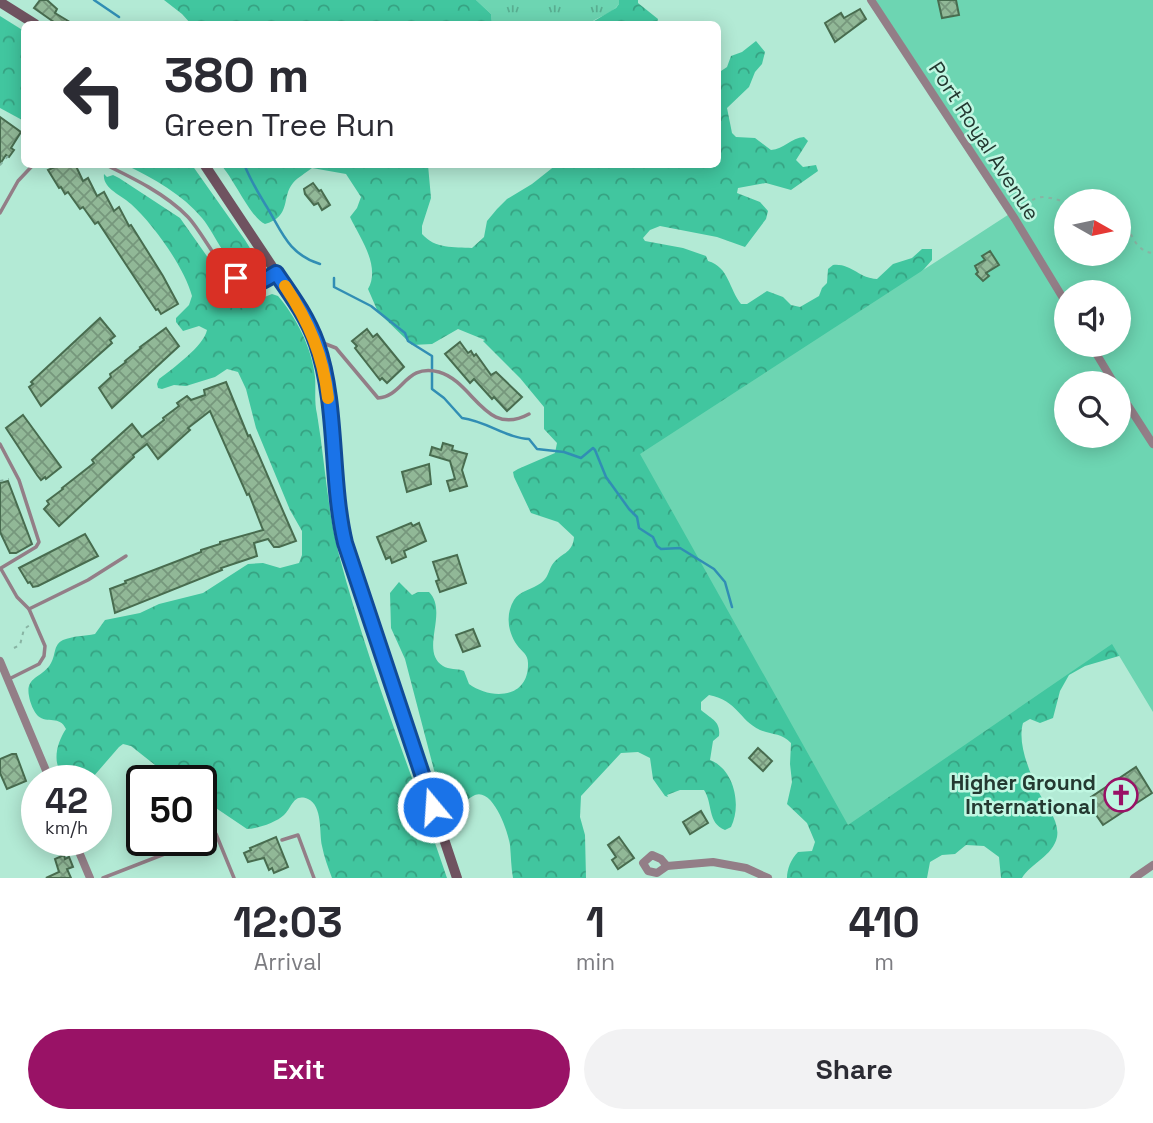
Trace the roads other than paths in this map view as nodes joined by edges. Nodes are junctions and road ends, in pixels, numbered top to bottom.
1 (871, 0) edge
2 (0, 2) edge
3 (30, 21) edge
4 (30, 168) edge
5 (111, 168) edge
6 (207, 168) edge
7 (0, 213) edge
8 (276, 273) junction
9 (1054, 283) edge
10 (316, 341) junction
11 (1131, 410) edge
12 (529, 414) dead end
13 (0, 444) edge
14 (1153, 444) edge
15 (126, 556) dead end
16 (0, 568) edge
17 (29, 609) junction
18 (0, 661) edge
19 (4, 681) edge
20 (43, 765) edge
21 (282, 840) dead end
22 (81, 856) edge
23 (1153, 865) edge
24 (667, 866) dead end
25 (90, 878) edge
26 (103, 878) edge
27 (234, 878) edge
28 (314, 878) edge
29 (457, 878) edge
30 (768, 878) edge
31 (1134, 878) edge

1 - 9 street, Port Royal Avenue
2 - 3 main road
4 - 7 lane
5 - 8 lane
6 - 8 main road
8 - 10 main road
10 - 12 lane
10 - 29 main road
11 - 14 street
13 - 16 lane
15 - 17 lane
16 - 17 lane
17 - 19 lane
18 - 19 street
19 - 20 street
21 - 28 lane
22 - 25 street
23 - 31 street
24 - 30 street
26 - 27 lane

